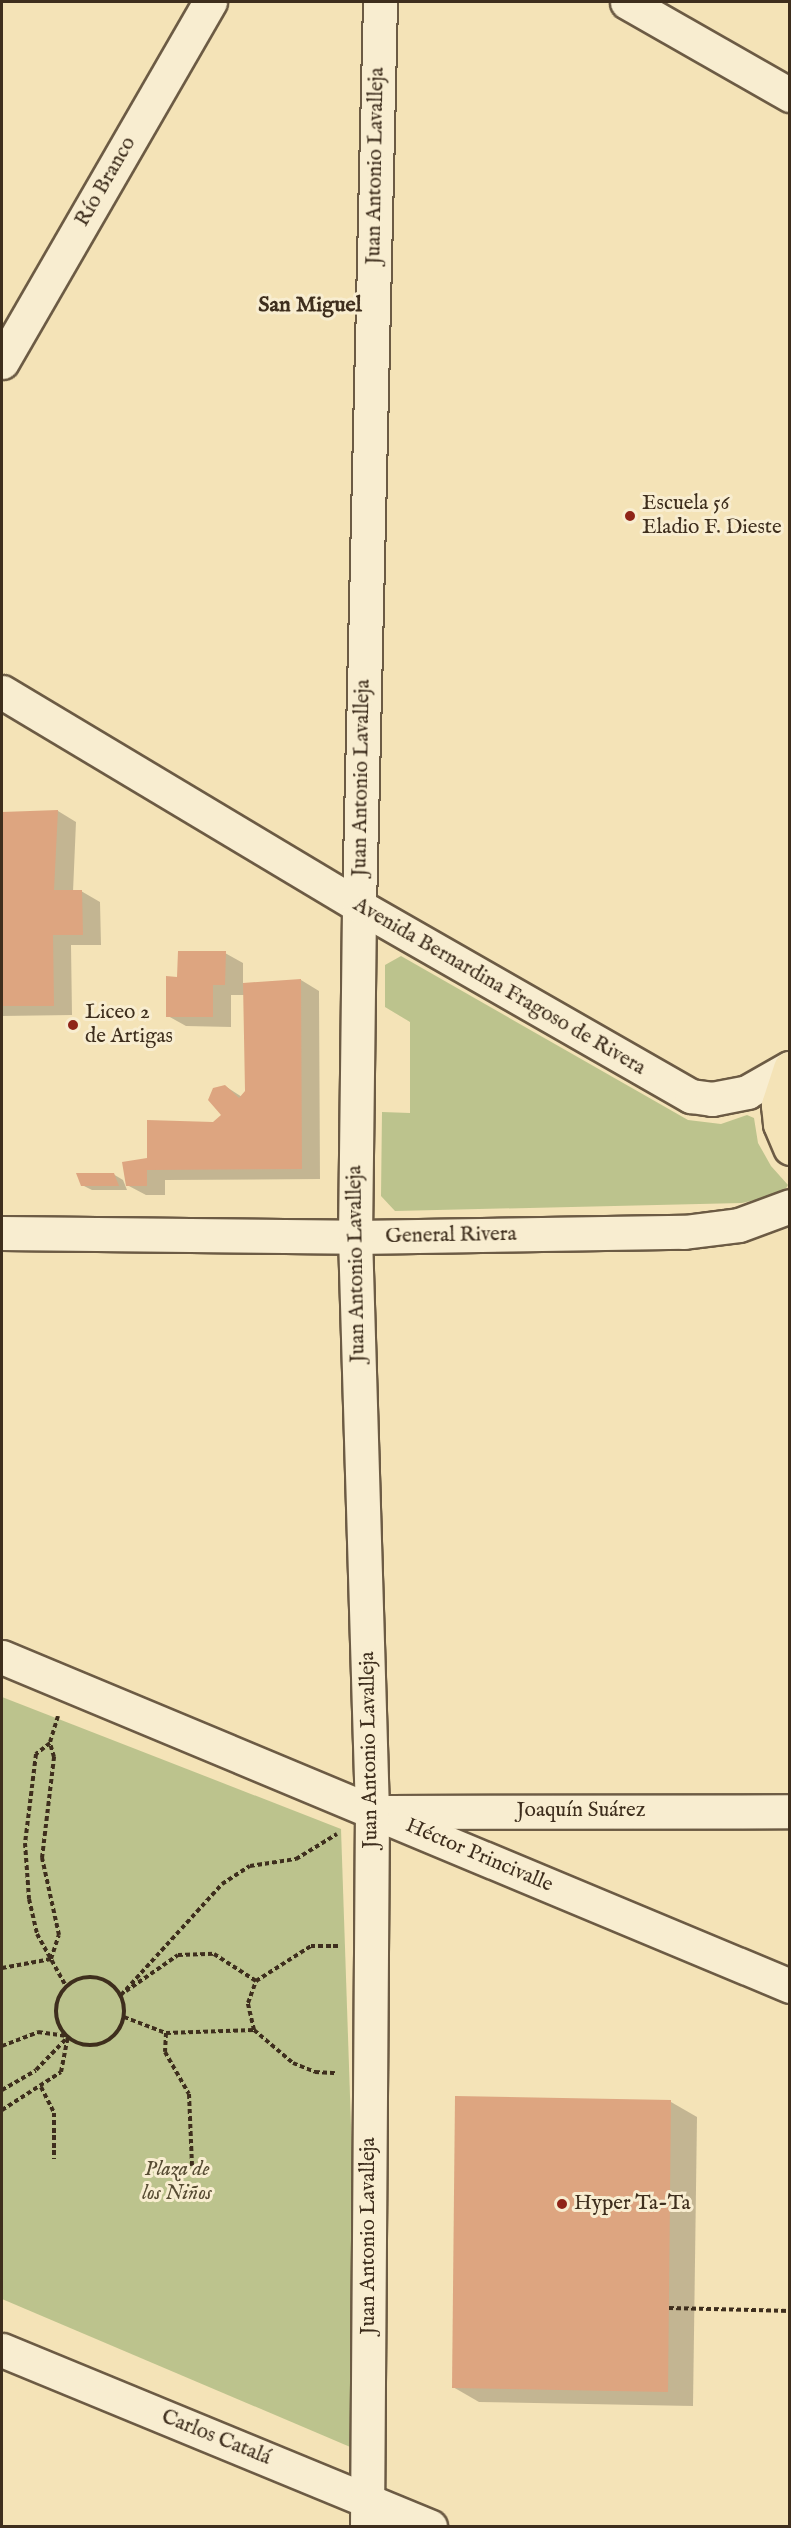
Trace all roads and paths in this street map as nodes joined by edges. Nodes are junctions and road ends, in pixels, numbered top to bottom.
1 (210, 2) edge
2 (380, 2) edge
3 (627, 2) edge
4 (660, 10) edge
5 (789, 95) edge
6 (2, 363) edge
7 (2, 692) edge
8 (358, 906) junction
9 (789, 1068) edge
10 (789, 1148) edge
11 (789, 1206) edge
12 (2, 1233) edge
13 (355, 1237) junction
14 (2, 1657) edge
15 (68, 1685) junction
16 (50, 1743) junction
17 (789, 1811) edge
18 (372, 1812) junction
19 (371, 1945) junction
20 (51, 1959) junction
21 (2, 1968) edge
22 (256, 1981) junction
23 (66, 1986) junction
24 (789, 1986) edge
25 (121, 1995) junction
26 (124, 2017) junction
27 (254, 2030) junction
28 (166, 2033) junction
29 (68, 2037) junction
30 (2, 2046) edge
31 (370, 2076) junction
32 (41, 2087) junction
33 (2, 2090) edge
34 (2, 2110) edge
35 (54, 2159) dead end
36 (192, 2166) dead end
37 (669, 2308) dead end
38 (789, 2311) edge
39 (2, 2350) edge
40 (2, 2374) edge
41 (58, 2374) junction
42 (367, 2513) edge
43 (430, 2526) edge

1 - 6 street, Río Branco
2 - 8 street, Juan Antonio Lavalleja
3 - 4 street
4 - 5 street
7 - 8 street, Avenida Bernardina Fragoso de Rivera
8 - 9 street, Avenida Bernardina Fragoso de Rivera
8 - 13 street, Juan Antonio Lavalleja
9 - 10 main road
11 - 13 street, General Rivera
12 - 13 street, General Rivera
13 - 18 street, Juan Antonio Lavalleja
14 - 15 street, Héctor Princivalle
15 - 16 path
15 - 18 street, Héctor Princivalle
16 - 20 path
16 - 20 path
17 - 18 street, Joaquín Suárez
18 - 19 street, Juan Antonio Lavalleja
18 - 24 street, Héctor Princivalle
18 - 25 path
19 - 22 path
19 - 31 street, Juan Antonio Lavalleja
20 - 21 path
20 - 23 path
22 - 25 path
22 - 27 path
23 - 25 path
23 - 29 path
25 - 26 path
26 - 28 path
26 - 29 path
27 - 28 path
27 - 31 path
28 - 36 path
29 - 30 path
29 - 32 path
29 - 33 path
31 - 42 street, Juan Antonio Lavalleja
32 - 34 path
32 - 35 path
37 - 38 path
39 - 41 street, Carlos Catalá
40 - 41 street
41 - 42 street, Carlos Catalá
42 - 43 street, Carlos Catalá

